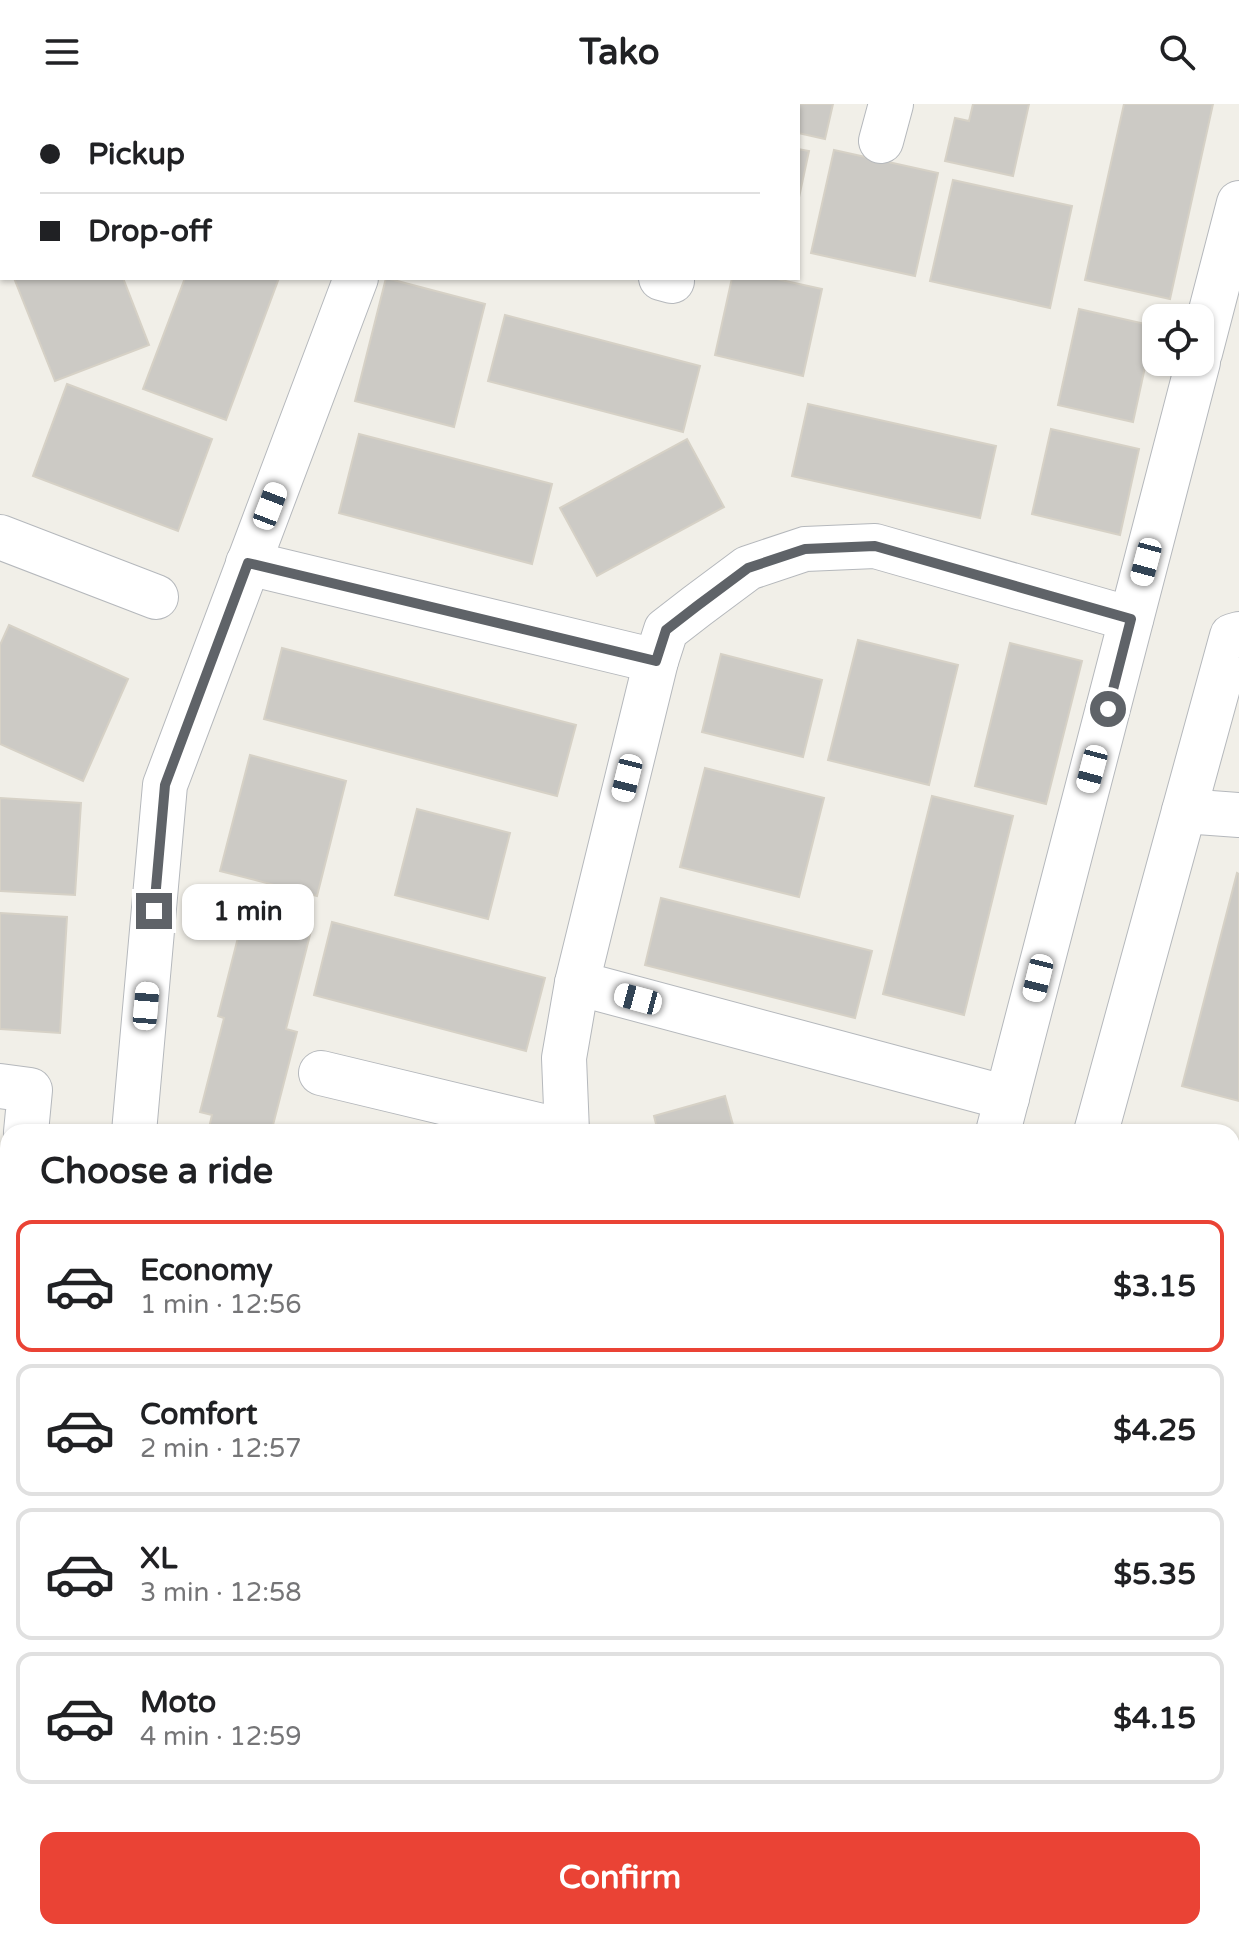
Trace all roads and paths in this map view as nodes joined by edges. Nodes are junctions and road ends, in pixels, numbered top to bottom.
1 (1239, 203) edge
2 (355, 280) edge
3 (1213, 304) edge
4 (1194, 376) edge
5 (0, 537) edge
6 (248, 563) junction
7 (156, 597) dead end
8 (1131, 619) junction
9 (1239, 634) edge
10 (656, 661) junction
11 (1184, 811) junction
12 (1239, 815) edge
13 (577, 983) junction
14 (321, 1073) dead end
15 (0, 1086) edge
16 (1002, 1115) edge
17 (27, 1124) edge
18 (135, 1124) edge
19 (534, 1124) edge
20 (567, 1124) edge
21 (1098, 1124) edge

1 - 3 street
2 - 6 street
4 - 8 street
5 - 7 street
6 - 10 street
6 - 18 street
8 - 10 street
8 - 16 street
9 - 11 street
10 - 13 street
11 - 12 street
11 - 21 street
13 - 16 street
13 - 20 street
14 - 19 street
15 - 17 street

